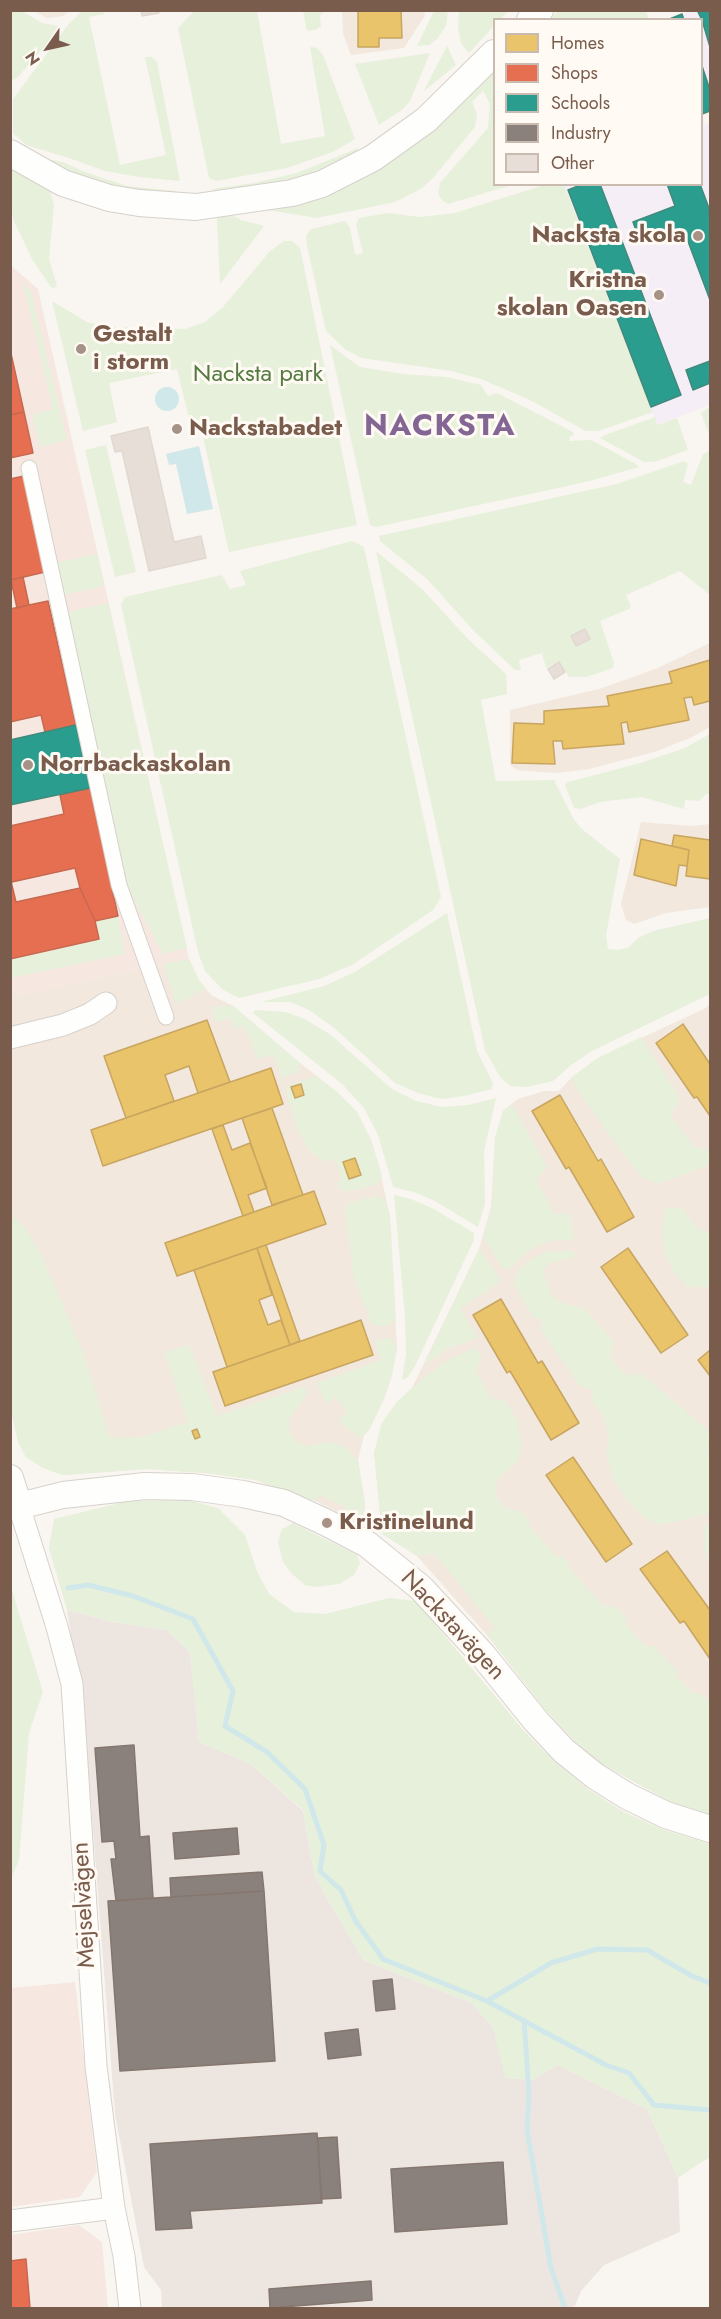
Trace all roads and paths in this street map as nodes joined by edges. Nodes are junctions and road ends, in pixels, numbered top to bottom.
1 (493, 55) edge
2 (10, 153) edge
3 (29, 468) dead end
4 (106, 1003) dead end
5 (166, 1017) dead end
6 (10, 1038) edge
7 (10, 1478) edge
8 (18, 1506) junction
9 (711, 1829) edge
10 (114, 2208) junction
11 (10, 2221) edge
12 (130, 2308) edge

1 - 2 street
3 - 5 street
4 - 6 street
7 - 8 street
8 - 9 street, Nackstavägen
8 - 10 street, Mejselvägen
10 - 11 street
10 - 12 street, Mejselvägen

